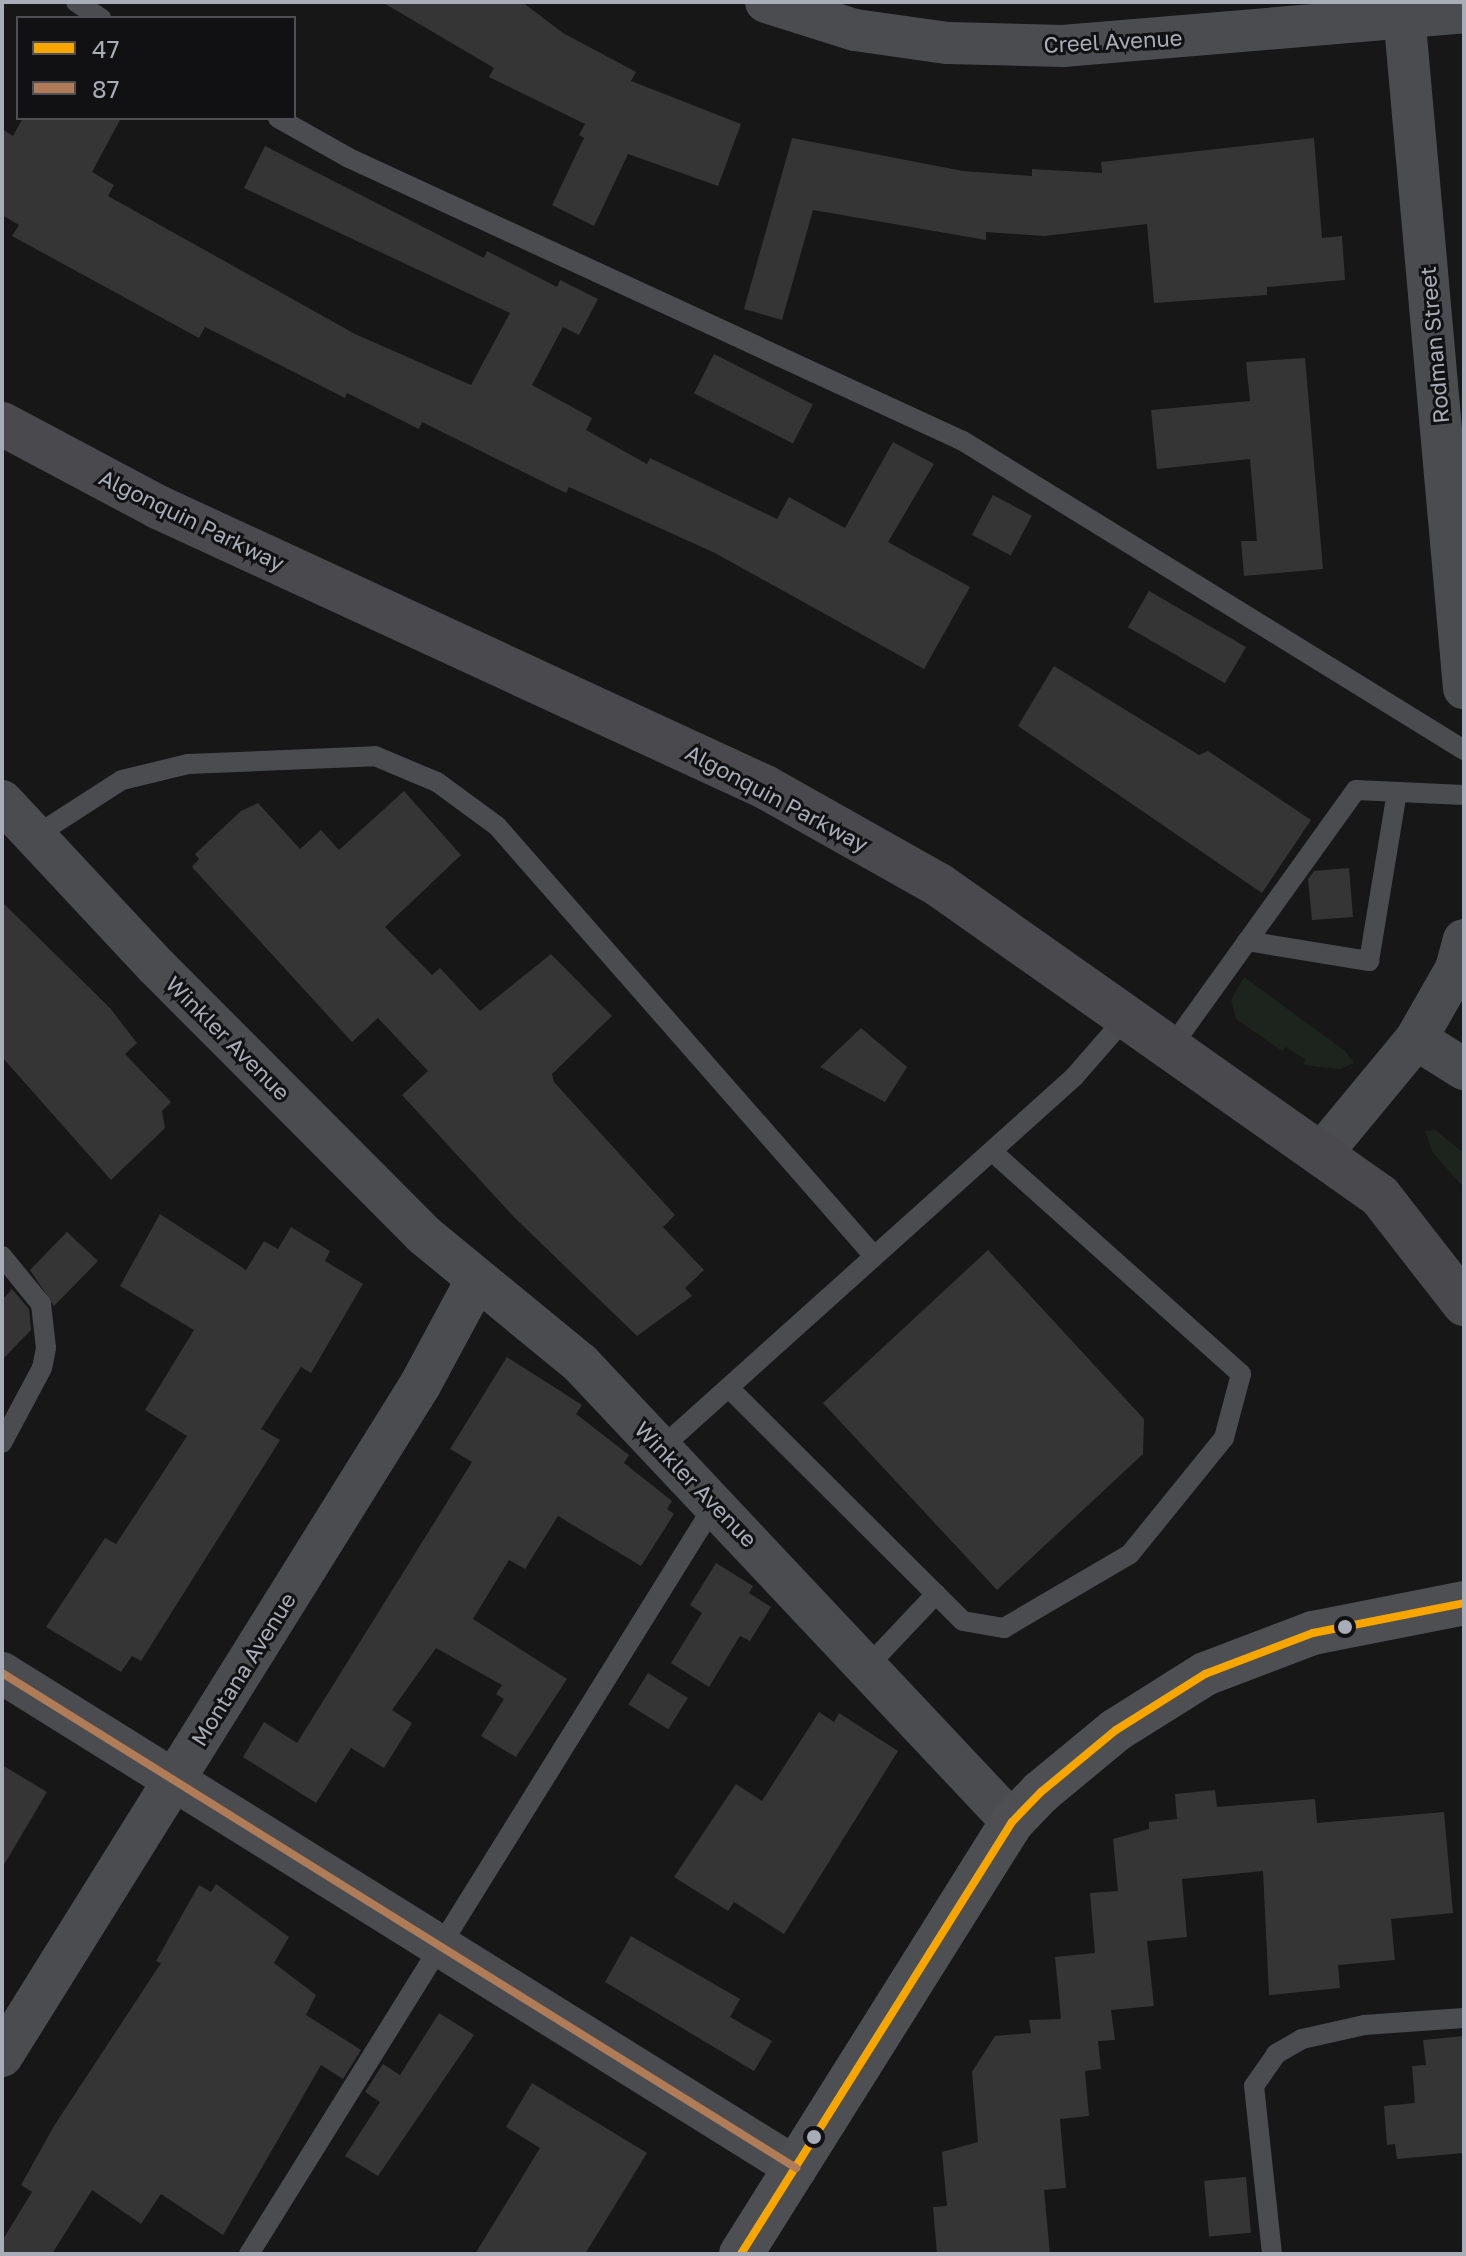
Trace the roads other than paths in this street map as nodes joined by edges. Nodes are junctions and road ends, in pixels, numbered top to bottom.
1 (76, 2) edge
2 (766, 2) edge
3 (1404, 10) edge
4 (1464, 12) edge
5 (98, 16) edge
6 (282, 120) edge
7 (1448, 322) edge
8 (2, 424) edge
9 (1463, 665) edge
10 (1464, 750) edge
11 (1397, 792) junction
12 (1464, 795) edge
13 (2, 801) edge
14 (35, 836) junction
15 (1464, 940) edge
16 (1247, 941) junction
17 (1129, 1014) junction
18 (1416, 1039) junction
19 (1172, 1046) junction
20 (1464, 1069) edge
21 (992, 1151) junction
22 (1321, 1154) junction
23 (1411, 1229) junction
24 (2, 1256) edge
25 (874, 1256) junction
26 (1464, 1274) edge
27 (477, 1279) junction
28 (1464, 1304) edge
29 (729, 1388) junction
30 (2, 1443) edge
31 (661, 1448) junction
32 (715, 1504) junction
33 (936, 1594) junction
34 (1464, 1603) edge
35 (866, 1668) junction
36 (2, 1673) edge
37 (173, 1781) junction
38 (1012, 1822) junction
39 (441, 1949) junction
40 (1464, 2018) edge
41 (2, 2056) edge
42 (796, 2168) junction
43 (249, 2254) edge
44 (741, 2254) edge
45 (1272, 2254) edge

1 - 5 lane
2 - 3 street, Creel Avenue
3 - 4 street, Creel Avenue
3 - 7 street, Rodman Street
6 - 10 lane
7 - 9 street, Rodman Street
8 - 17 main road, Algonquin Parkway
11 - 12 lane
11 - 16 lane
11 - 16 lane
13 - 14 street, Winkler Avenue
14 - 25 lane
14 - 27 street, Winkler Avenue
15 - 18 street
16 - 19 lane
17 - 19 main road, Algonquin Parkway
17 - 21 lane
18 - 20 street
18 - 22 street
19 - 22 main road, Algonquin Parkway
21 - 25 lane
21 - 33 lane
22 - 23 main road, Algonquin Parkway
23 - 26 main road
23 - 28 main road, Algonquin Parkway
24 - 30 lane
25 - 29 lane
27 - 31 street, Winkler Avenue
27 - 37 street, Montana Avenue
29 - 31 lane
29 - 33 lane
31 - 32 street, Winkler Avenue
32 - 35 street, Winkler Avenue
32 - 39 lane
33 - 35 lane
34 - 38 main road
35 - 38 street, Winkler Avenue
36 - 37 street
37 - 39 street
37 - 41 street, Montana Avenue
38 - 42 main road
39 - 42 street
39 - 43 lane
40 - 45 lane
42 - 44 main road

